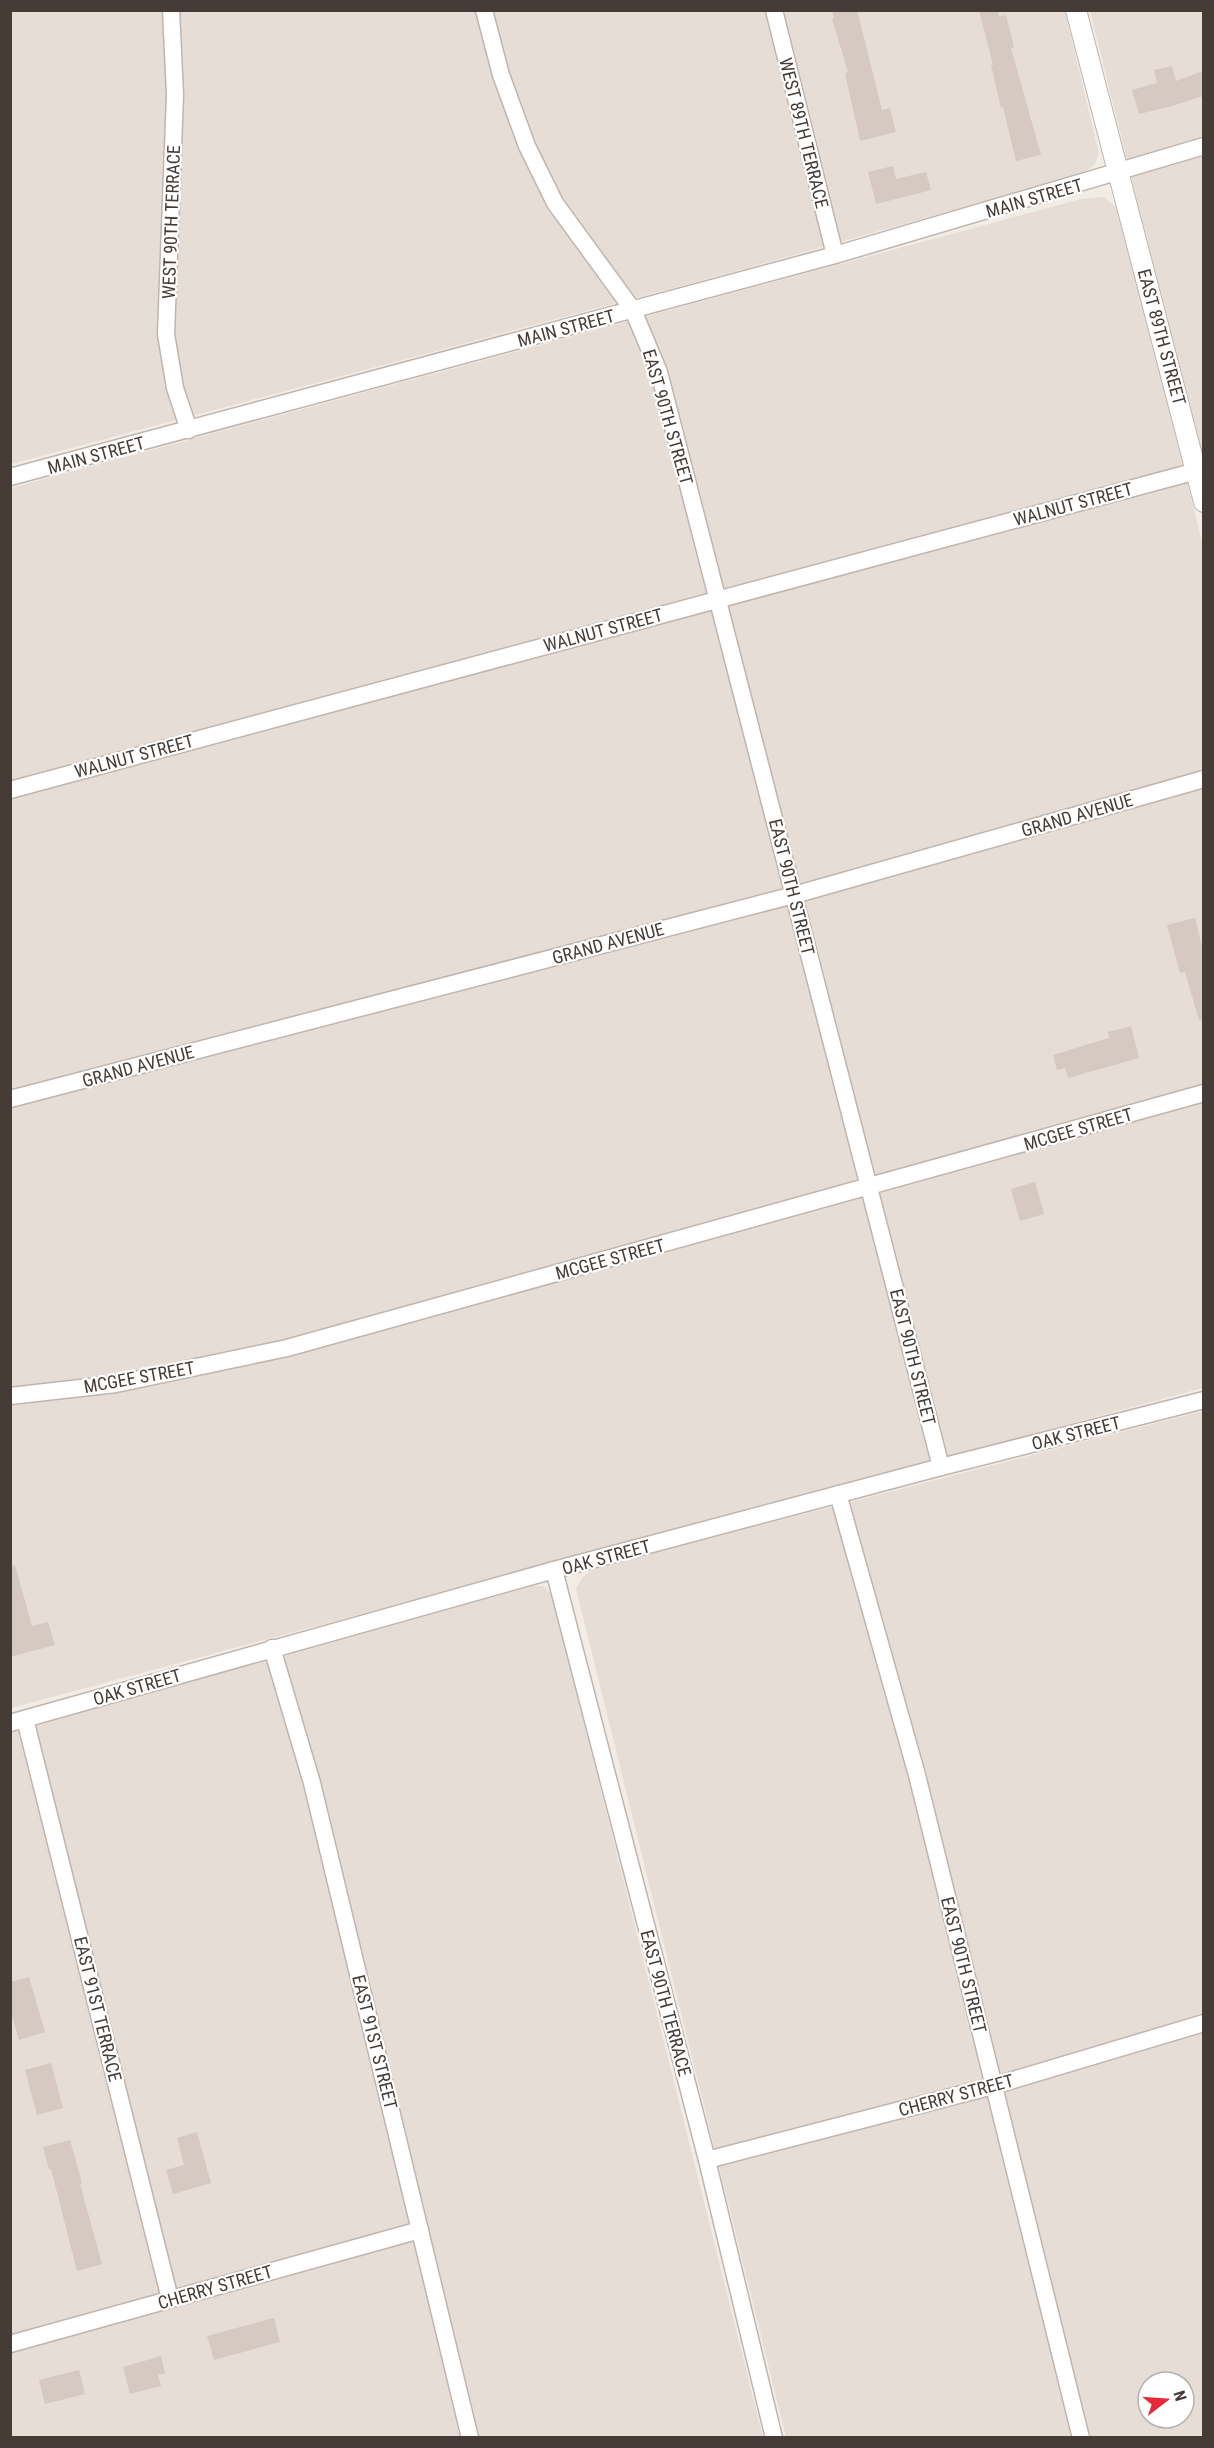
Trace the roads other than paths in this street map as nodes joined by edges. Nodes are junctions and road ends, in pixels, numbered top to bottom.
1 (171, 10) edge
2 (484, 10) edge
3 (774, 10) edge
4 (1076, 10) edge
5 (1203, 146) edge
6 (1119, 173) junction
7 (835, 255) junction
8 (633, 310) junction
9 (189, 430) junction
10 (1200, 469) edge
11 (10, 477) edge
12 (1203, 502) edge
13 (718, 599) junction
14 (1203, 779) edge
15 (10, 790) edge
16 (794, 895) junction
17 (1203, 1093) edge
18 (10, 1099) edge
19 (870, 1188) junction
20 (10, 1396) edge
21 (1203, 1400) edge
22 (941, 1467) junction
23 (838, 1494) junction
24 (554, 1570) junction
25 (272, 1648) junction
26 (18, 1721) edge
27 (1203, 2023) edge
28 (993, 2085) junction
29 (707, 2160) junction
30 (420, 2230) junction
31 (170, 2299) junction
32 (10, 2344) edge
33 (470, 2438) edge
34 (774, 2438) edge
35 (1081, 2438) edge

1 - 9 street, WEST 90TH TERRACE
2 - 8 street, EAST 90TH STREET
3 - 7 street, WEST 89TH TERRACE
4 - 6 street, EAST 89TH STREET
5 - 6 street, MAIN STREET
6 - 7 street, MAIN STREET
6 - 10 street, EAST 89TH STREET
7 - 8 street, MAIN STREET
8 - 9 street, MAIN STREET
8 - 13 street, EAST 90TH STREET
9 - 11 street, MAIN STREET
10 - 12 street, EAST 89TH STREET
10 - 13 street, WALNUT STREET
13 - 15 street, WALNUT STREET
13 - 16 street, EAST 90TH STREET
14 - 16 street, GRAND AVENUE
16 - 18 street, GRAND AVENUE
16 - 19 street, EAST 90TH STREET
17 - 19 street, MCGEE STREET
19 - 20 street, MCGEE STREET
19 - 22 street, EAST 90TH STREET
21 - 22 street, OAK STREET
22 - 23 street, OAK STREET
23 - 24 street, OAK STREET
23 - 28 street, EAST 90TH STREET
24 - 25 street, OAK STREET
24 - 29 street, EAST 90TH TERRACE
25 - 26 street, OAK STREET
25 - 30 street, EAST 91ST STREET
26 - 31 street, EAST 91ST TERRACE
27 - 28 street, CHERRY STREET
28 - 29 street, CHERRY STREET
28 - 35 street, EAST 90TH STREET
29 - 34 street, EAST 90TH TERRACE
30 - 31 street, CHERRY STREET
30 - 33 street, EAST 91ST STREET
31 - 32 street, CHERRY STREET

